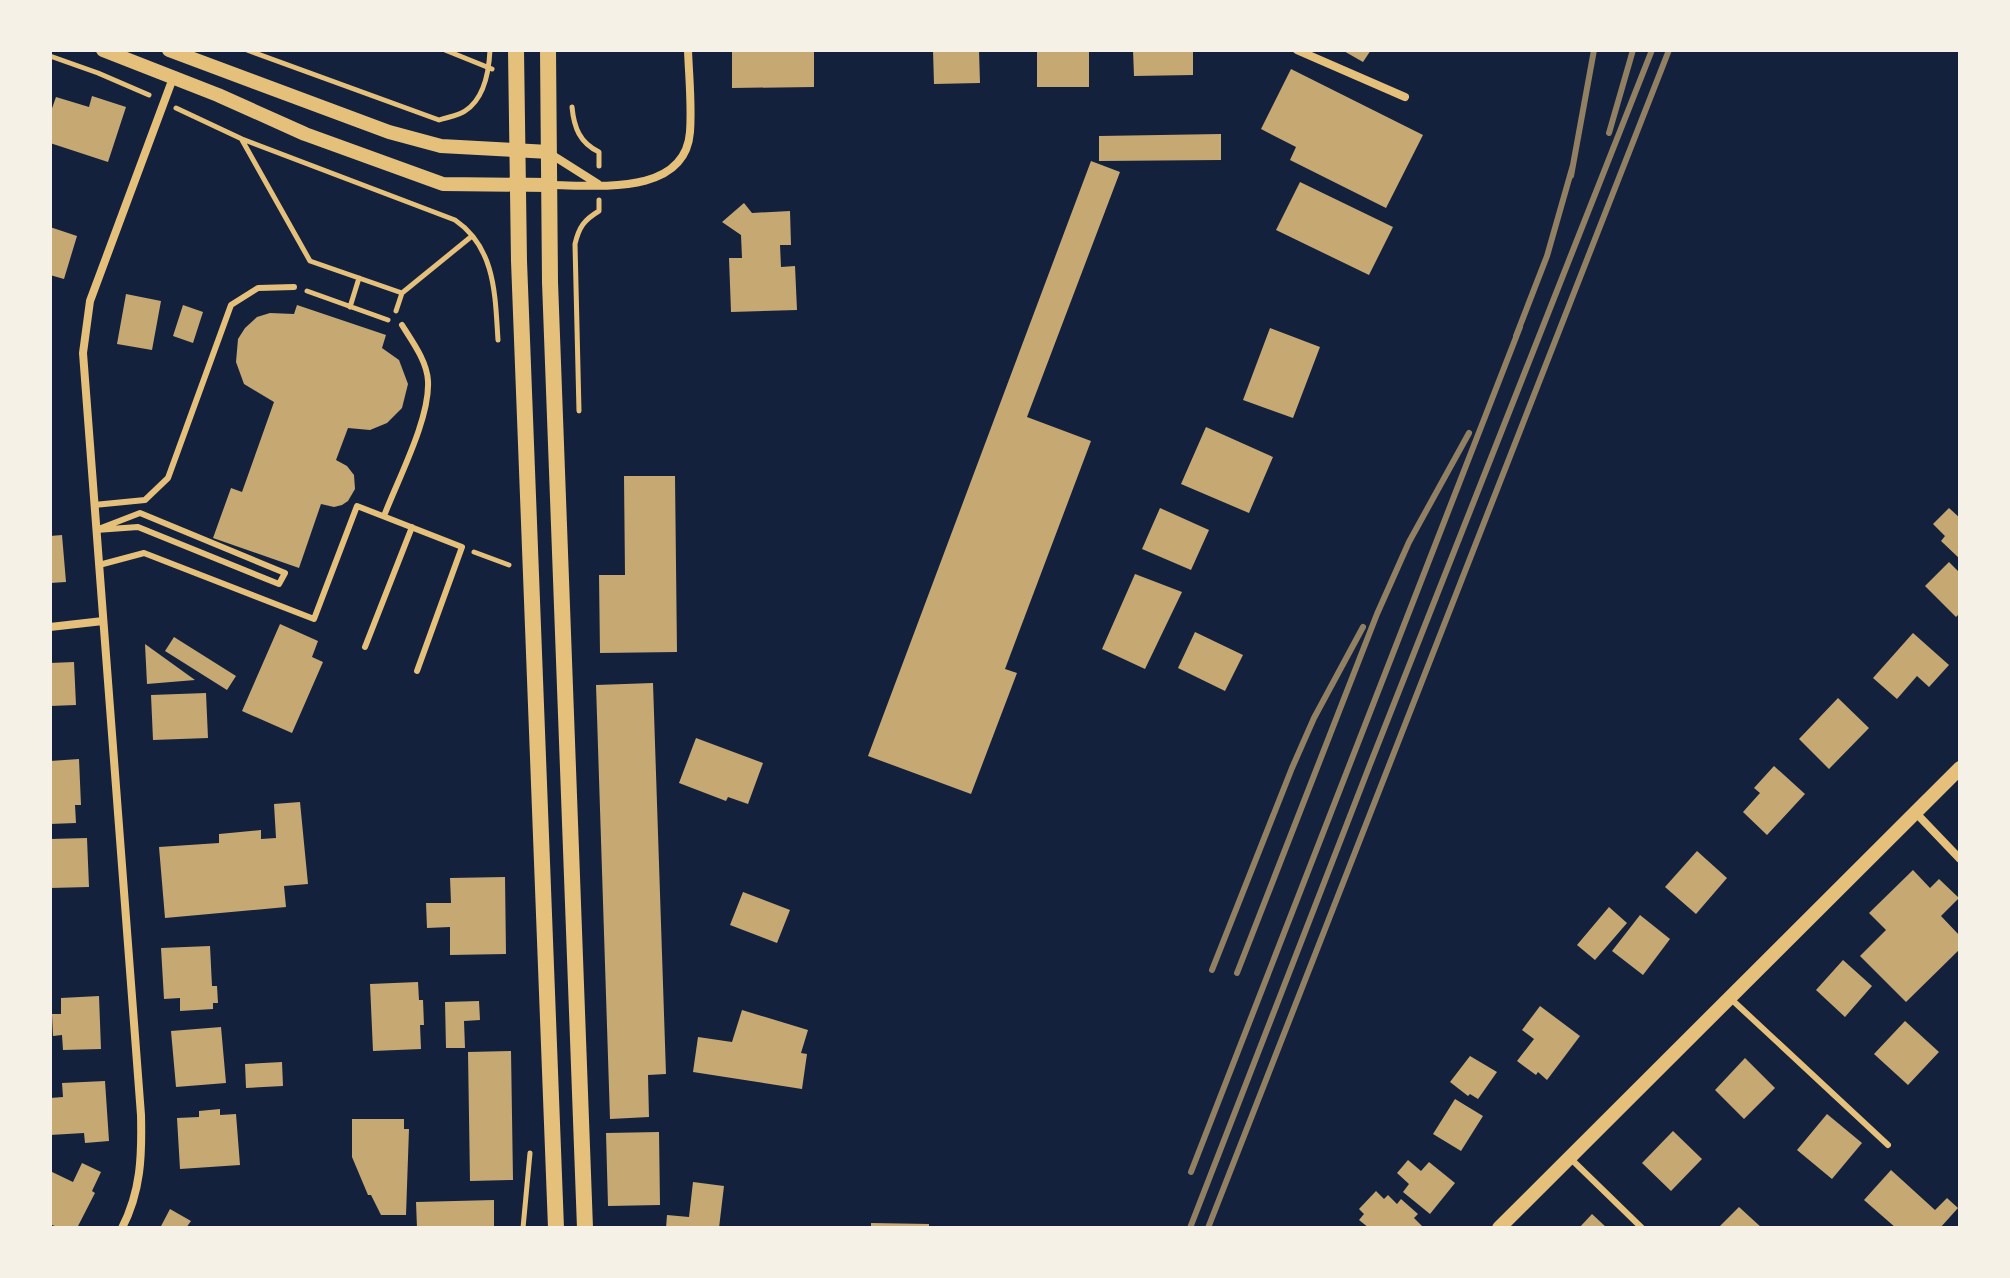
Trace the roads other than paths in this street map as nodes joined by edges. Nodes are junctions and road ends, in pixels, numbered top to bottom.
1 (103, 50) edge
2 (169, 50) edge
3 (516, 50) edge
4 (548, 50) edge
5 (688, 50) edge
6 (1297, 50) edge
7 (173, 78) junction
8 (1405, 97) dead end
9 (518, 151) junction
10 (549, 152) junction
11 (518, 185) junction
12 (548, 185) junction
13 (598, 185) junction
14 (294, 287) road end
15 (402, 325) road end
16 (94, 505) junction
17 (384, 516) junction
18 (412, 527) junction
19 (96, 530) junction
20 (99, 565) junction
21 (103, 621) junction
22 (50, 627) edge
23 (365, 647) dead end
24 (417, 671) dead end
25 (1960, 768) edge
26 (1915, 812) junction
27 (1960, 859) edge
28 (1730, 998) junction
29 (1888, 1145) dead end
30 (1570, 1158) junction
31 (122, 1228) edge
32 (556, 1228) edge
33 (585, 1228) edge
34 (1499, 1228) edge
35 (1642, 1228) edge

1 - 7 street
2 - 9 street
3 - 9 main road
4 - 10 main road
5 - 13 street
6 - 8 street
7 - 11 street
7 - 16 street
9 - 10 street
9 - 11 main road
10 - 12 main road
10 - 13 street
11 - 12 street
11 - 32 main road
12 - 13 street
12 - 33 main road
14 - 16 lane
15 - 17 lane
16 - 19 street
17 - 18 lane
17 - 20 lane
18 - 23 lane
18 - 24 lane
19 - 19 lane
19 - 20 street
20 - 21 street
21 - 22 street
21 - 31 street
25 - 26 street
26 - 27 street
26 - 28 street
28 - 29 lane
28 - 30 street
30 - 34 street
30 - 35 lane

